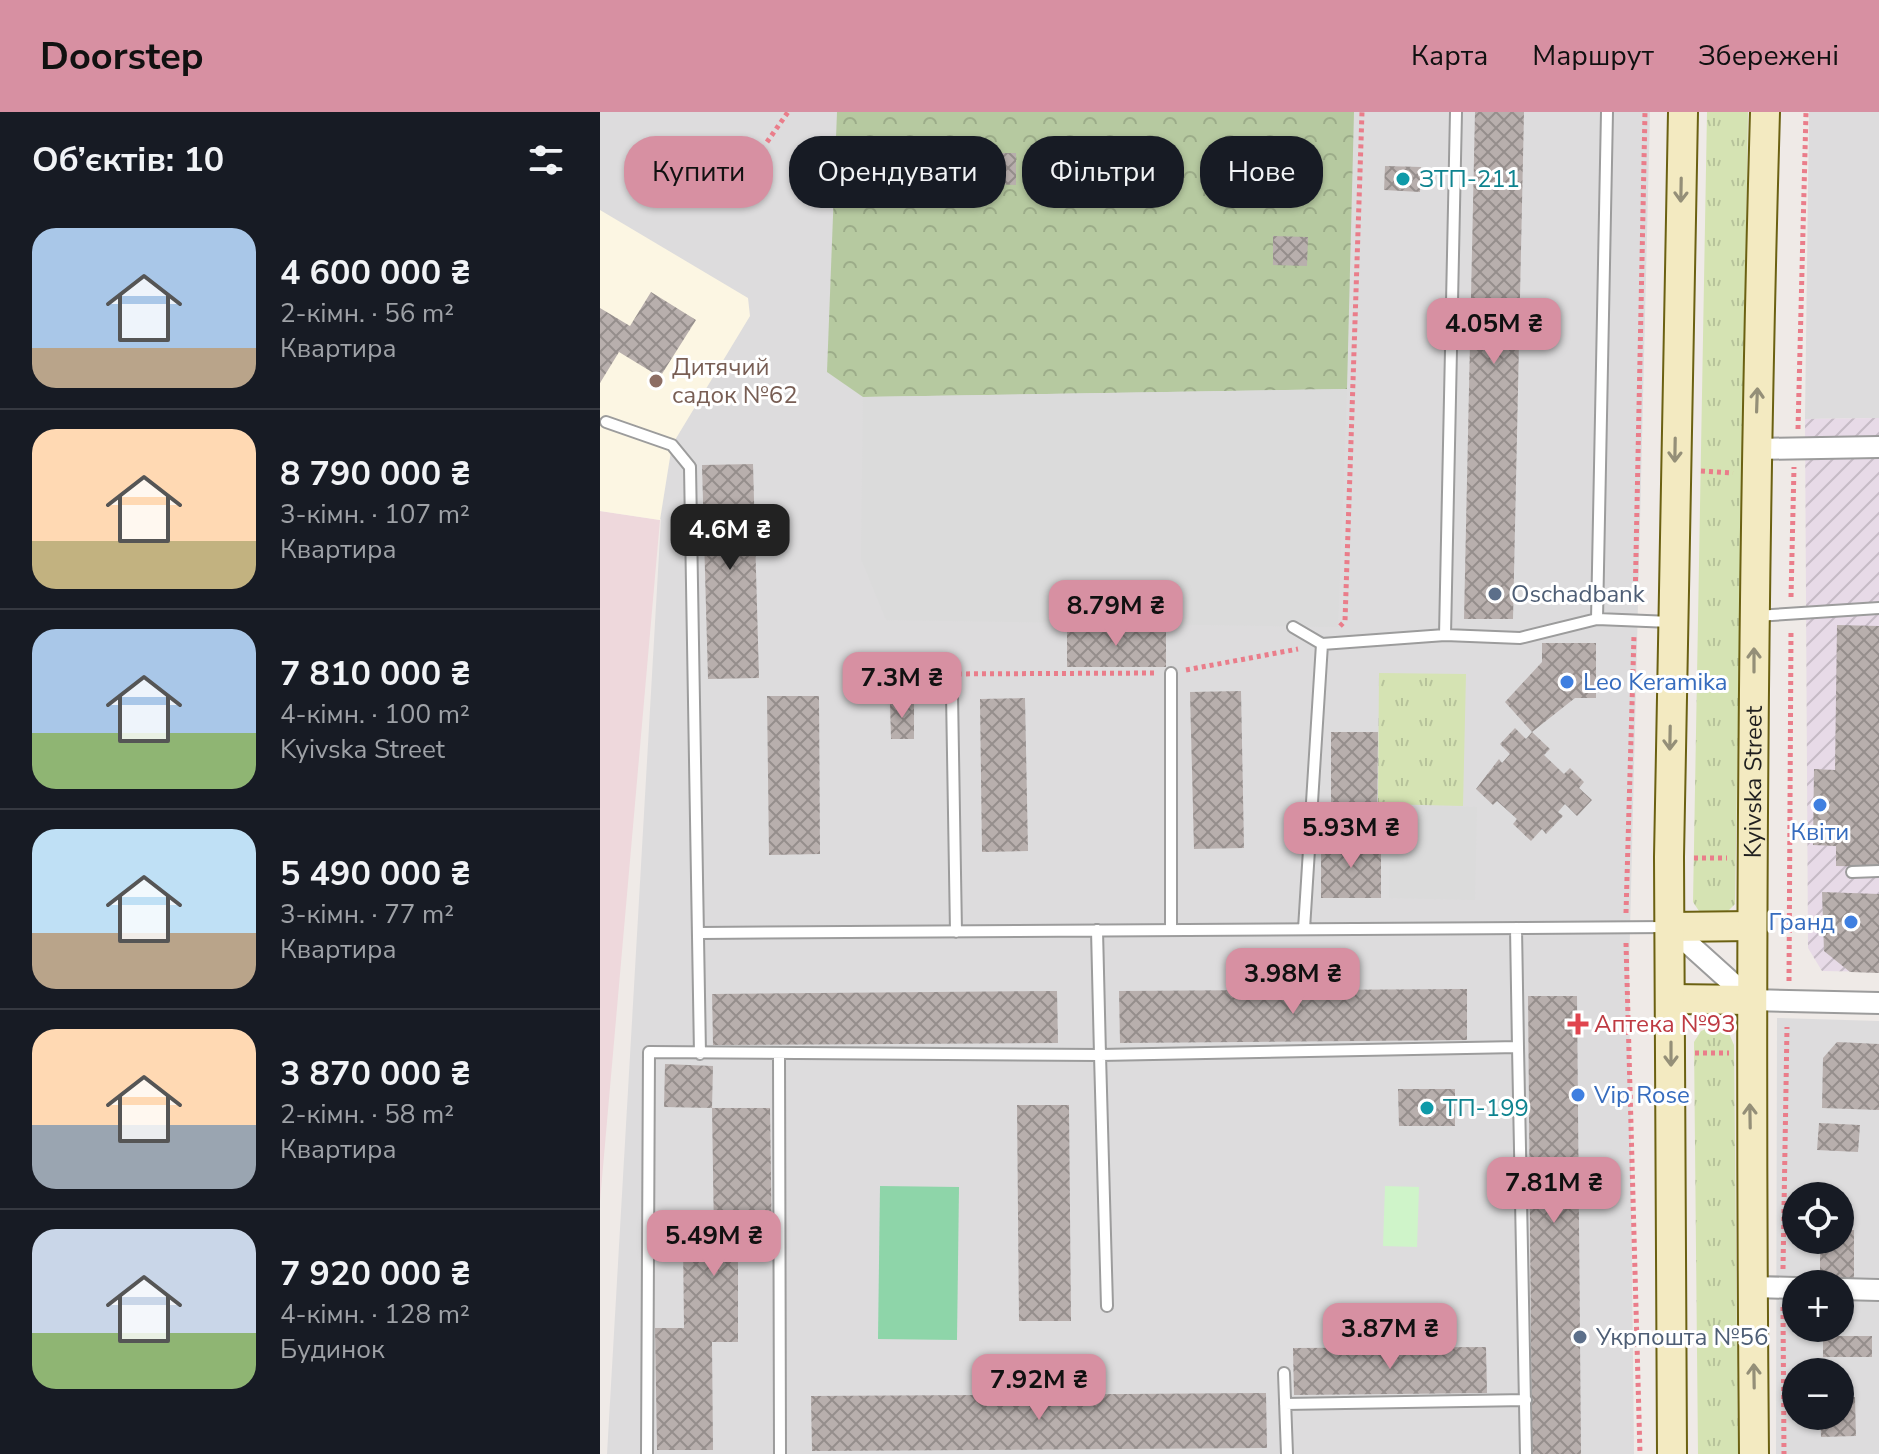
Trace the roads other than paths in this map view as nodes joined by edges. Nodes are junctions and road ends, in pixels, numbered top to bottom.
1 (1456, 112) edge
2 (1607, 112) edge
3 (1683, 112) edge
4 (1765, 112) edge
5 (606, 422) dead end
6 (1879, 447) edge
7 (1749, 461) junction
8 (1879, 608) edge
9 (1754, 616) junction
10 (1597, 619) junction
11 (1671, 622) junction
12 (1293, 627) dead end
13 (1445, 635) junction
14 (1322, 644) junction
15 (1171, 673) road end
16 (952, 694) dead end
17 (1879, 871) edge
18 (1852, 872) dead end
19 (1752, 926) junction
20 (1670, 927) junction
21 (1516, 928) junction
22 (1304, 929) junction
23 (1097, 930) junction
24 (1171, 930) junction
25 (956, 932) junction
26 (699, 933) junction
27 (1671, 999) junction
28 (1751, 1000) junction
29 (1879, 1003) edge
30 (1518, 1047) junction
31 (779, 1053) junction
32 (700, 1054) junction
33 (1100, 1055) junction
34 (1753, 1287) junction
35 (1782, 1288) edge
36 (1854, 1289) edge
37 (1879, 1290) edge
38 (1107, 1306) dead end
39 (1284, 1373) dead end
40 (1526, 1400) junction
41 (1285, 1404) junction
42 (647, 1454) edge
43 (780, 1454) edge
44 (1287, 1454) edge
45 (1526, 1454) edge
46 (1672, 1454) edge
47 (1754, 1454) edge

1 - 13 lane
2 - 10 lane
3 -> 11 main road
7 -> 4 main road, Kyivska Street
5 - 26 lane
6 - 7 street
7 - 9 main road, Kyivska Street
8 - 9 lane
19 -> 9 main road, Kyivska Street
10 - 11 lane
10 - 13 lane
11 -> 20 main road
12 - 14 lane
13 - 14 lane
14 - 22 lane
15 - 24 lane
16 - 25 lane
17 - 18 lane
19 - 20 main road
19 - 28 main road, Kyivska Street
20 - 21 lane
20 - 27 main road
20 - 28 street
21 - 22 lane
21 - 30 lane
22 - 24 lane
23 - 24 lane
23 - 25 lane
23 - 33 lane
25 - 26 lane
26 - 32 lane
27 - 28 main road
27 -> 46 main road
28 - 29 street
34 -> 28 main road, Kyivska Street
30 - 33 lane
30 - 40 lane
31 - 32 lane
31 - 33 lane
31 - 43 lane
32 - 42 lane
33 - 38 lane
34 - 35 street
47 -> 34 main road, Kyivska Street
36 - 37 street
39 - 41 lane
40 - 41 lane
40 - 45 lane
41 - 44 lane

